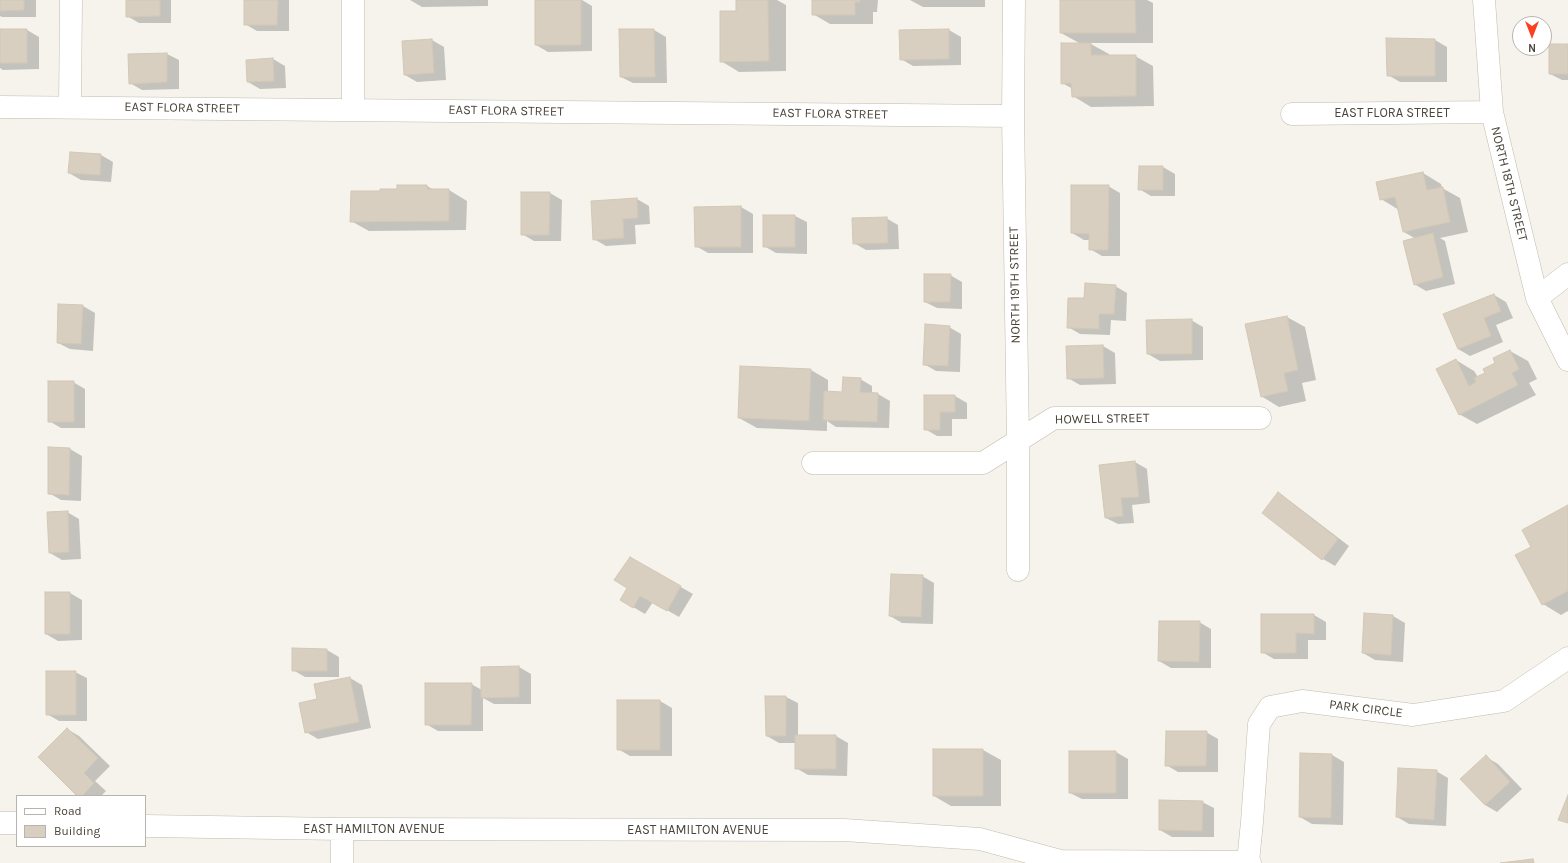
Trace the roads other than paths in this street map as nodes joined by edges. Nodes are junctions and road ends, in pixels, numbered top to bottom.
1 (71, 0) edge
2 (353, 0) edge
3 (1014, 0) edge
4 (1484, 0) edge
5 (0, 107) edge
6 (70, 107) junction
7 (353, 110) junction
8 (1492, 112) junction
9 (1292, 114) dead end
10 (1012, 116) junction
11 (1568, 274) edge
12 (1537, 298) junction
13 (1568, 360) edge
14 (1260, 418) dead end
15 (1018, 440) junction
16 (813, 463) dead end
17 (1018, 570) dead end
18 (1568, 658) edge
19 (0, 823) edge
20 (16, 823) edge
21 (146, 826) edge
22 (342, 829) junction
23 (1249, 862) edge
24 (342, 863) edge

1 - 6 street
2 - 7 street
3 - 10 street, NORTH 19TH STREET
4 - 8 street, NORTH 18TH STREET
5 - 6 street, EAST FLORA STREET
6 - 7 street, EAST FLORA STREET
7 - 10 street, EAST FLORA STREET
8 - 9 street, EAST FLORA STREET
8 - 12 street, NORTH 18TH STREET
10 - 15 street, NORTH 19TH STREET
11 - 12 street
12 - 13 street, NORTH 18TH STREET
14 - 15 street, HOWELL STREET
15 - 16 street, HOWELL STREET
15 - 17 street, NORTH 19TH STREET
18 - 23 street, PARK CIRCLE
19 - 20 street
21 - 22 street, EAST HAMILTON AVENUE
22 - 23 street, EAST HAMILTON AVENUE
22 - 24 street

